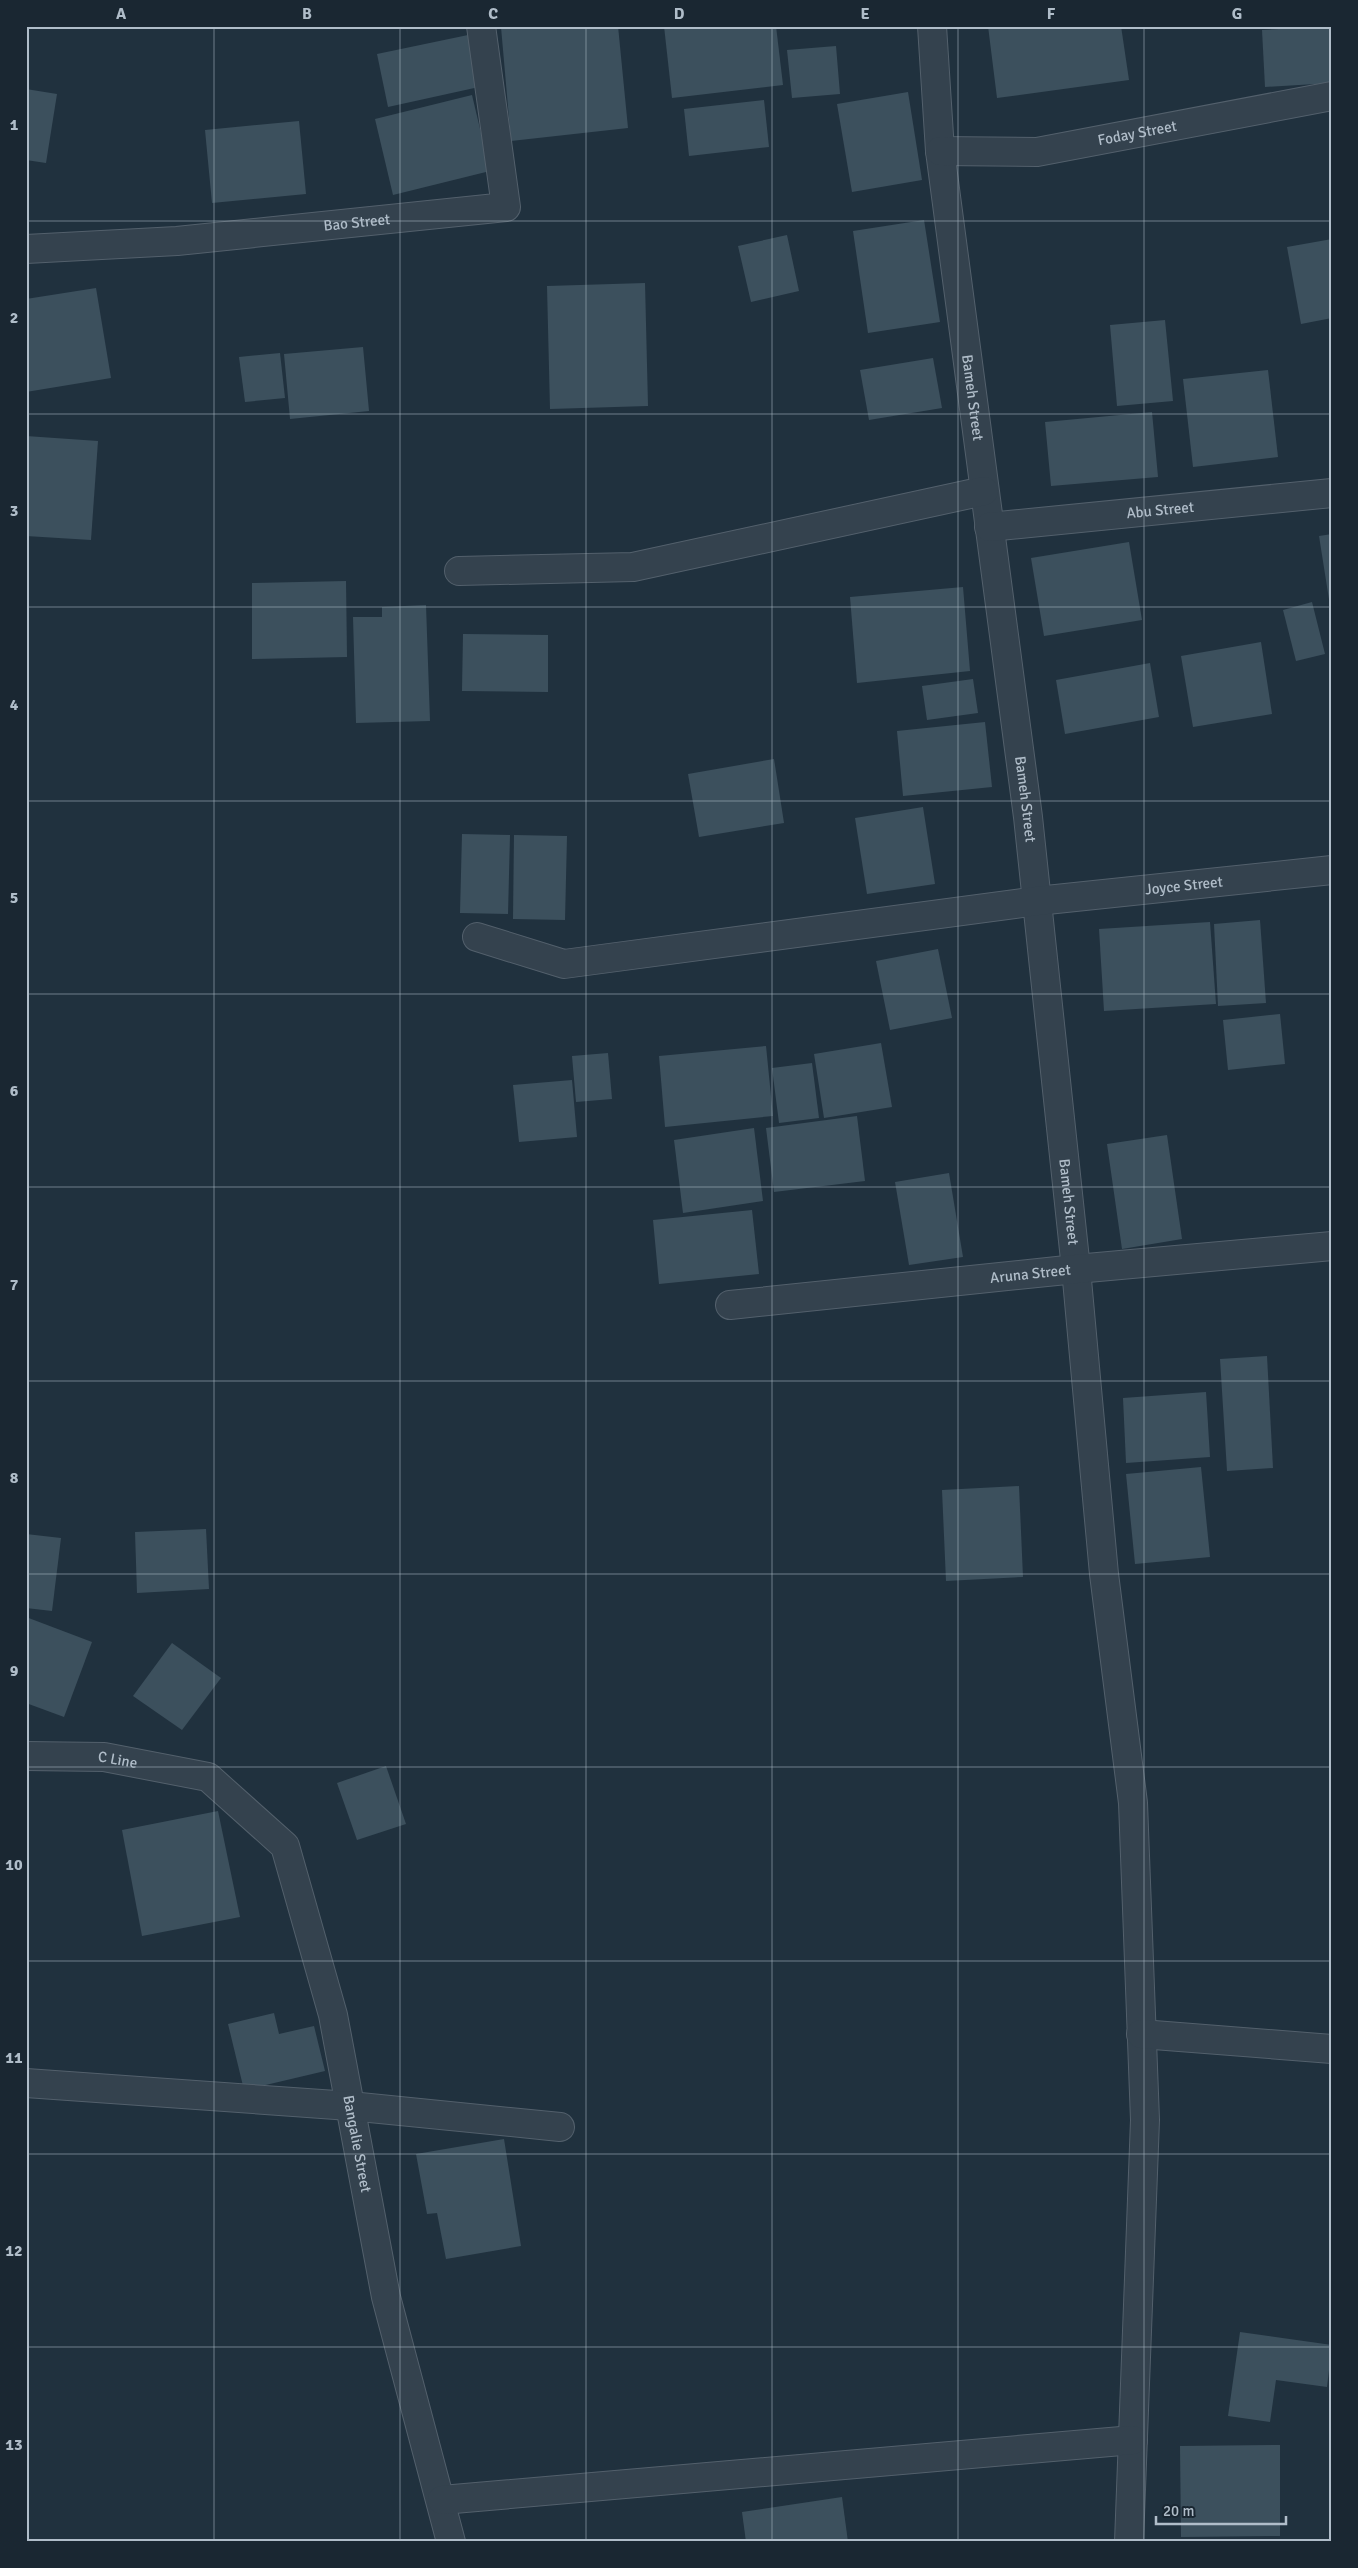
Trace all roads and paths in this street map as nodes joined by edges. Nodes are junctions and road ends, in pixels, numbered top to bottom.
1 (481, 26) edge
2 (932, 26) edge
3 (1332, 96) edge
4 (940, 151) junction
5 (26, 249) edge
6 (984, 491) junction
7 (1332, 493) edge
8 (989, 527) junction
9 (459, 571) dead end
10 (1332, 870) edge
11 (1037, 901) junction
12 (477, 937) dead end
13 (1332, 1246) edge
14 (1076, 1269) junction
15 (730, 1305) dead end
16 (26, 1756) edge
17 (208, 1777) joint
18 (1141, 2034) junction
19 (1332, 2049) edge
20 (26, 2082) edge
21 (350, 2106) junction
22 (560, 2127) dead end
23 (1133, 2440) junction
24 (442, 2500) junction
25 (451, 2542) edge
26 (1129, 2542) edge

1 - 5 street, Bao Street
2 - 4 street, Bameh Street
3 - 4 street, Foday Street
4 - 6 street, Bameh Street
6 - 8 street, Bameh Street
6 - 9 street
7 - 8 street, Abu Street
8 - 11 street, Bameh Street
10 - 11 street, Joyce Street
11 - 12 street, Joyce Street
11 - 14 street, Bameh Street
13 - 14 street, Aruna Street
14 - 15 street, Aruna Street
14 - 18 street, Bameh Street
16 - 17 street, C Line
17 - 21 street, Bangalie Street
18 - 19 street
18 - 23 street, Bameh Street
20 - 21 street
21 - 22 street
21 - 24 street, Bangalie Street
23 - 24 street
23 - 26 street, Bameh Street
24 - 25 street, Bangalie Street

